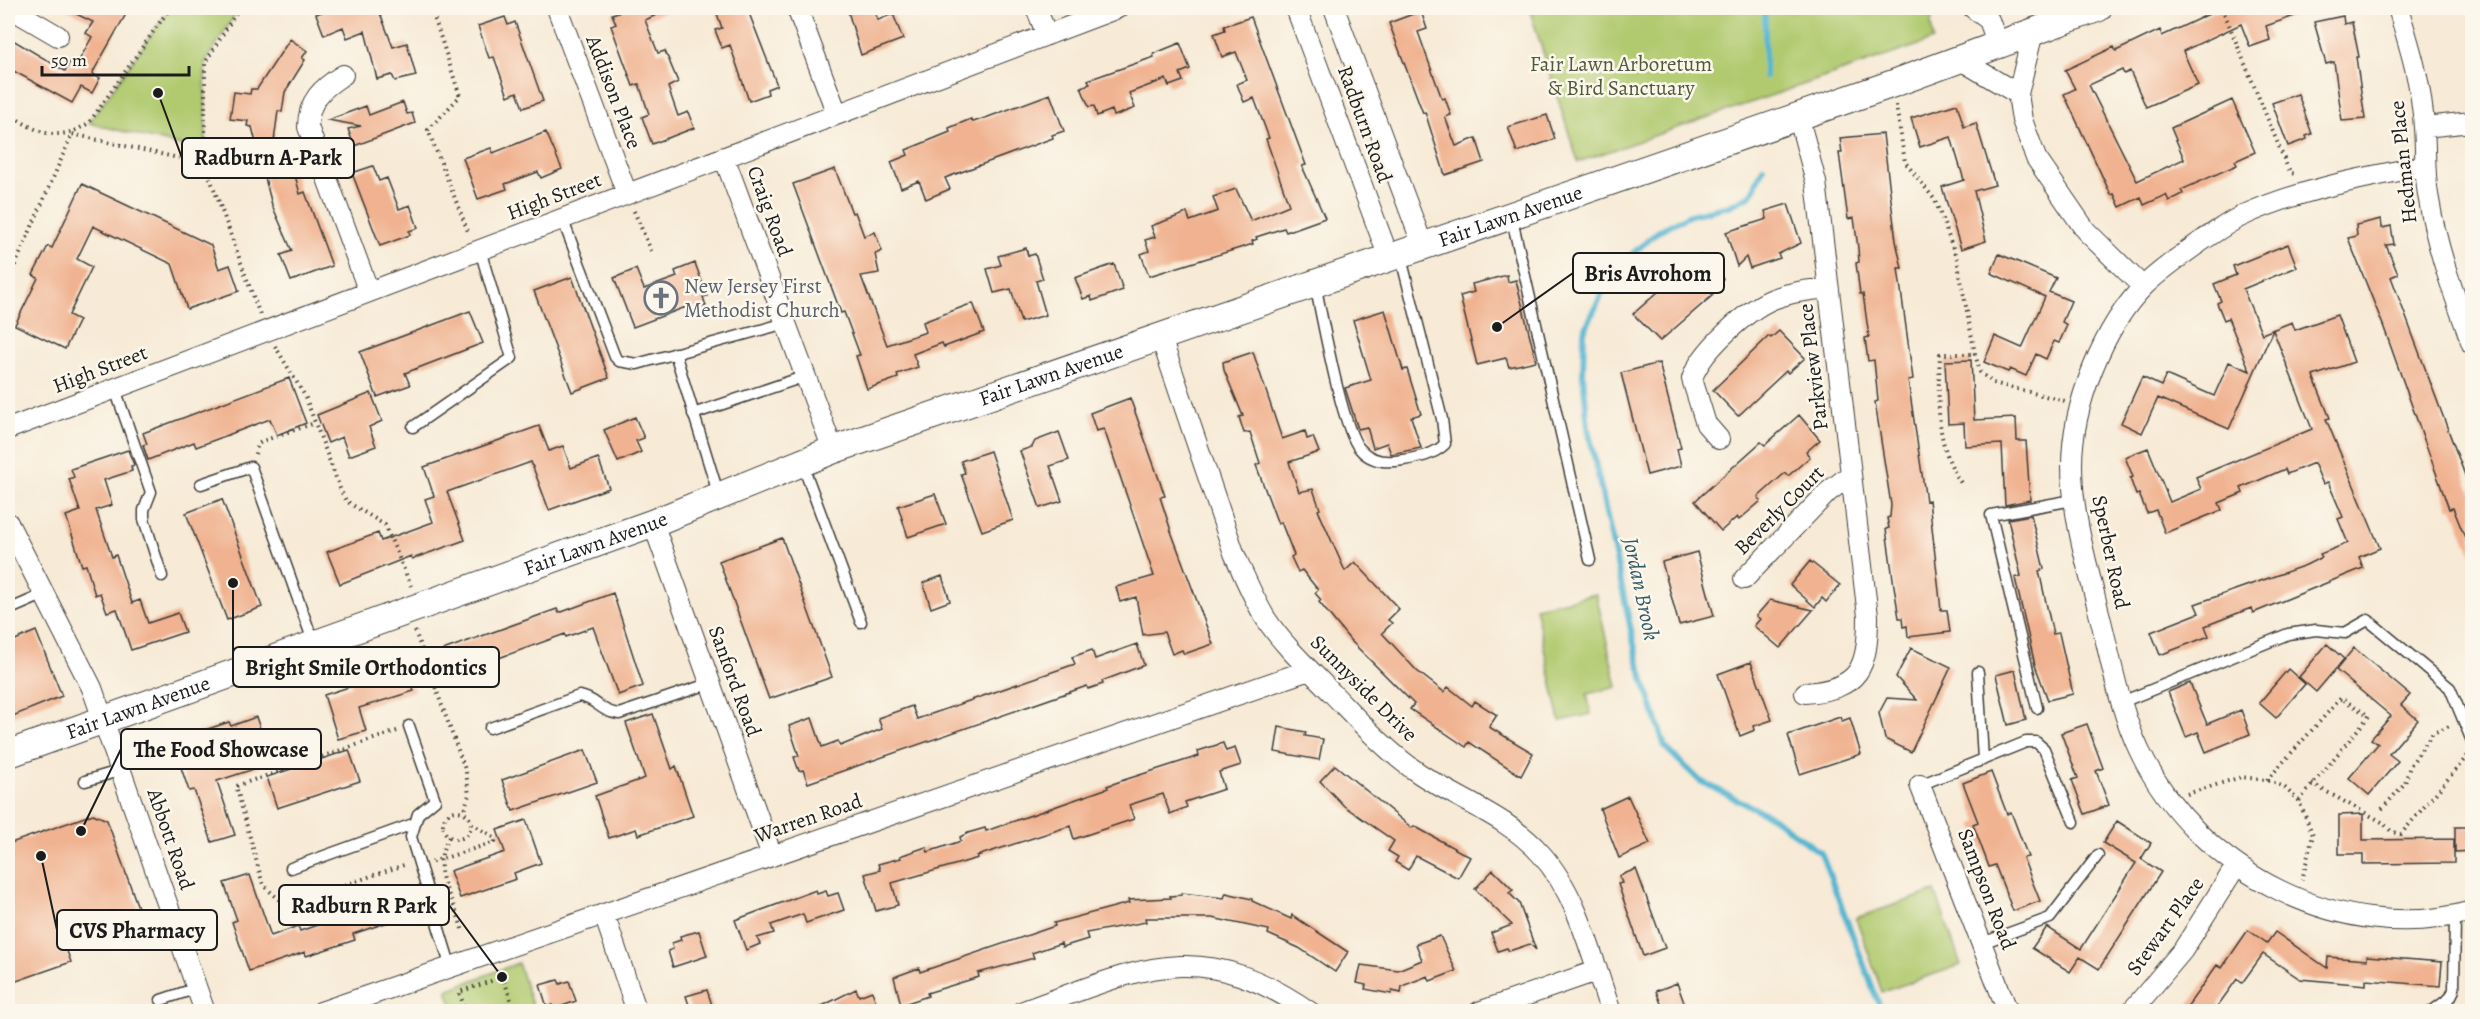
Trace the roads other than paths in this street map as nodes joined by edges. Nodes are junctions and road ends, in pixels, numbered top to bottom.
1 (10, 8) edge
2 (556, 8) edge
3 (797, 8) edge
4 (1036, 8) edge
5 (1118, 8) edge
6 (1296, 8) edge
7 (1334, 8) edge
8 (2098, 8) edge
9 (2398, 8) edge
10 (1985, 12) edge
11 (2033, 32) junction
12 (1047, 34) junction
13 (58, 36) dead end
14 (1998, 45) junction
15 (1959, 60) junction
16 (343, 75) dead end
17 (2018, 94) junction
18 (837, 114) junction
19 (1798, 115) junction
20 (2472, 122) edge
21 (2424, 127) junction
22 (724, 157) junction
23 (2424, 166) junction
24 (627, 194) junction
25 (1511, 215) junction
26 (562, 218) junction
27 (478, 251) junction
28 (1404, 253) junction
29 (1315, 284) junction
30 (2143, 287) junction
31 (1828, 288) junction
32 (369, 292) junction
33 (786, 323) junction
34 (1161, 338) junction
35 (2472, 344) edge
36 (675, 353) junction
37 (806, 376) junction
38 (115, 388) junction
39 (693, 414) junction
40 (413, 427) dead end
41 (8, 429) edge
42 (1719, 439) dead end
43 (833, 450) junction
44 (802, 463) junction
45 (1849, 476) junction
46 (201, 484) dead end
47 (719, 496) junction
48 (2073, 500) junction
49 (8, 523) edge
50 (653, 523) junction
51 (1590, 560) dead end
52 (162, 576) dead end
53 (1744, 579) dead end
54 (45, 594) junction
55 (8, 610) edge
56 (861, 622) dead end
57 (314, 644) junction
58 (1310, 670) junction
59 (1978, 672) dead end
60 (711, 684) junction
61 (1804, 693) dead end
62 (2122, 702) junction
63 (2037, 708) dead end
64 (104, 719) junction
65 (409, 726) road end
66 (490, 728) dead end
67 (2472, 741) edge
68 (8, 754) edge
69 (1983, 760) junction
70 (122, 770) junction
71 (85, 781) dead end
72 (1920, 785) joint
73 (2074, 822) dead end
74 (413, 824) junction
75 (2098, 855) dead end
76 (772, 856) junction
77 (2236, 866) junction
78 (291, 868) dead end
79 (2464, 913) edge
80 (604, 914) junction
81 (176, 926) junction
82 (144, 939) dead end
83 (1982, 943) junction
84 (451, 968) junction
85 (1596, 970) junction
86 (197, 988) junction
87 (161, 1000) dead end
88 (361, 1005) edge
89 (205, 1011) edge
90 (321, 1011) edge
91 (637, 1011) edge
92 (1021, 1011) edge
93 (1310, 1011) edge
94 (1479, 1011) edge
95 (1611, 1011) edge
96 (2008, 1011) edge
97 (2131, 1011) edge
98 (2430, 1011) edge

1 - 13 street
2 - 24 street, Addison Place
3 - 18 street
4 - 12 street
5 - 12 street, High Street
6 - 28 street, Radburn Road
7 - 28 street, Radburn Road
8 - 11 main road, Fair Lawn Avenue
9 - 21 street, Hedman Place
10 - 14 street
11 - 14 main road, Fair Lawn Avenue
11 - 17 street
12 - 18 street, High Street
14 - 15 main road, Fair Lawn Avenue
15 - 17 street
15 - 19 main road, Fair Lawn Avenue
16 - 32 street
17 - 30 street
18 - 22 street, High Street
19 - 25 main road, Fair Lawn Avenue
19 - 31 street, Parkview Place
20 - 21 street
21 - 23 street, Hedman Place
22 - 24 street, High Street
22 - 33 street, Craig Road
23 - 30 street, Sperber Road
23 - 35 street, Hedman Place
24 - 26 street, High Street
25 - 28 main road, Fair Lawn Avenue
25 - 51 lane
26 - 27 street, High Street
26 - 36 lane
27 - 32 street, High Street
27 - 40 lane
28 - 29 main road, Fair Lawn Avenue
28 - 29 lane
29 - 34 main road, Fair Lawn Avenue
30 - 48 street, Sperber Road
31 - 42 street
31 - 45 street, Parkview Place
32 - 38 street, High Street
33 - 36 lane
33 - 37 street, Craig Road
34 - 43 main road, Fair Lawn Avenue
34 - 58 street, Sunnyside Drive
36 - 39 lane
37 - 39 lane
37 - 43 street, Craig Road
38 - 41 street, High Street
38 - 52 lane
39 - 47 lane
43 - 44 main road, Fair Lawn Avenue
44 - 47 main road, Fair Lawn Avenue
44 - 56 lane
45 - 53 street, Beverly Court
45 - 61 street, Parkview Place
46 - 57 lane
47 - 50 main road, Fair Lawn Avenue
48 - 62 street, Sperber Road
48 - 63 lane
49 - 54 street, Abbott Road
50 - 57 main road, Fair Lawn Avenue
50 - 60 street, Sanford Road
54 - 55 lane
54 - 64 street, Abbott Road
57 - 64 main road, Fair Lawn Avenue
58 - 76 street, Warren Road
58 - 85 street, Sunnyside Drive
59 - 69 lane
60 - 66 lane
60 - 76 street, Sanford Road
62 - 67 lane
62 - 77 street, Sperber Road
64 - 68 main road, Fair Lawn Avenue
64 - 70 street, Abbott Road
65 - 74 lane
69 - 72 lane
69 - 73 lane
70 - 71 lane
70 - 81 street, Abbott Road
72 - 83 street, Sampson Road
74 - 78 lane
74 - 84 lane
75 - 83 lane
76 - 80 street, Warren Road
77 - 79 street, Sperber Road
77 - 97 street, Stewart Place
79 - 98 lane
80 - 84 street, Warren Road
80 - 91 street
81 - 82 lane
81 - 86 street, Abbott Road
83 - 96 street, Sampson Road
84 - 88 street, Warren Road
85 - 94 street
85 - 95 street, Sunnyside Drive
86 - 87 lane
86 - 89 street, Abbott Road
88 - 90 street, Warren Road
92 - 93 street

